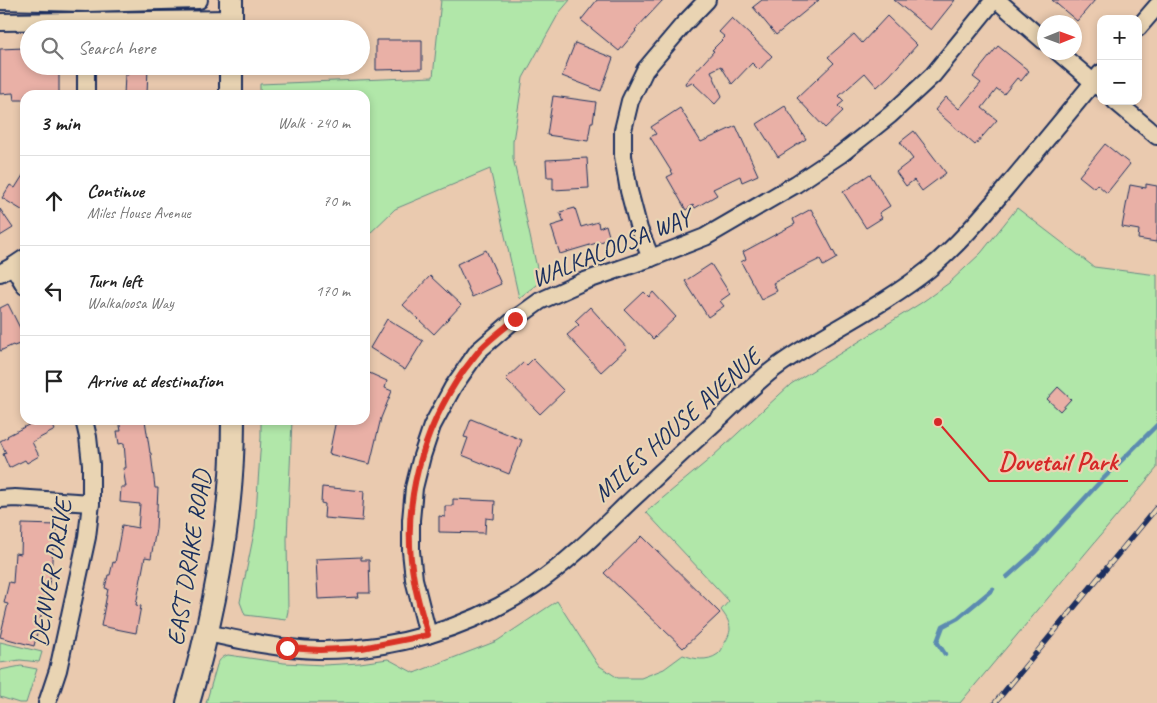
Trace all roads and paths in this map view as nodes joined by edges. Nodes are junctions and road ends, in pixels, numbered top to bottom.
1 (199, 0) edge
2 (707, 0) edge
3 (996, 0) edge
4 (0, 1) edge
5 (1157, 6) edge
6 (231, 16) edge
7 (167, 20) edge
8 (0, 22) edge
9 (20, 23) edge
10 (1142, 23) edge
11 (1037, 35) edge
12 (1069, 60) edge
13 (86, 75) edge
14 (231, 75) edge
15 (1097, 81) edge
16 (1097, 83) edge
17 (86, 90) edge
18 (231, 90) edge
19 (1121, 105) edge
20 (1157, 136) edge
21 (651, 258) junction
22 (13, 266) edge
23 (20, 278) edge
24 (85, 425) edge
25 (233, 425) edge
26 (0, 499) edge
27 (91, 503) junction
28 (208, 633) junction
29 (428, 635) junction
30 (47, 703) edge
31 (188, 703) edge

1 - 4 street
2 - 21 street
3 - 11 street
3 - 21 street, WALKALOOSA WAY
5 - 10 street
6 - 7 street
8 - 9 street
12 - 15 street
13 - 17 street
14 - 18 main road
16 - 29 street, MILES HOUSE AVENUE
19 - 20 street
21 - 29 street, WALKALOOSA WAY
22 - 23 street
24 - 27 street, DENVER DRIVE
25 - 28 main road, EAST DRAKE ROAD
26 - 27 street
27 - 30 street, DENVER DRIVE
28 - 29 street, MILES HOUSE AVENUE
28 - 31 main road, EAST DRAKE ROAD

